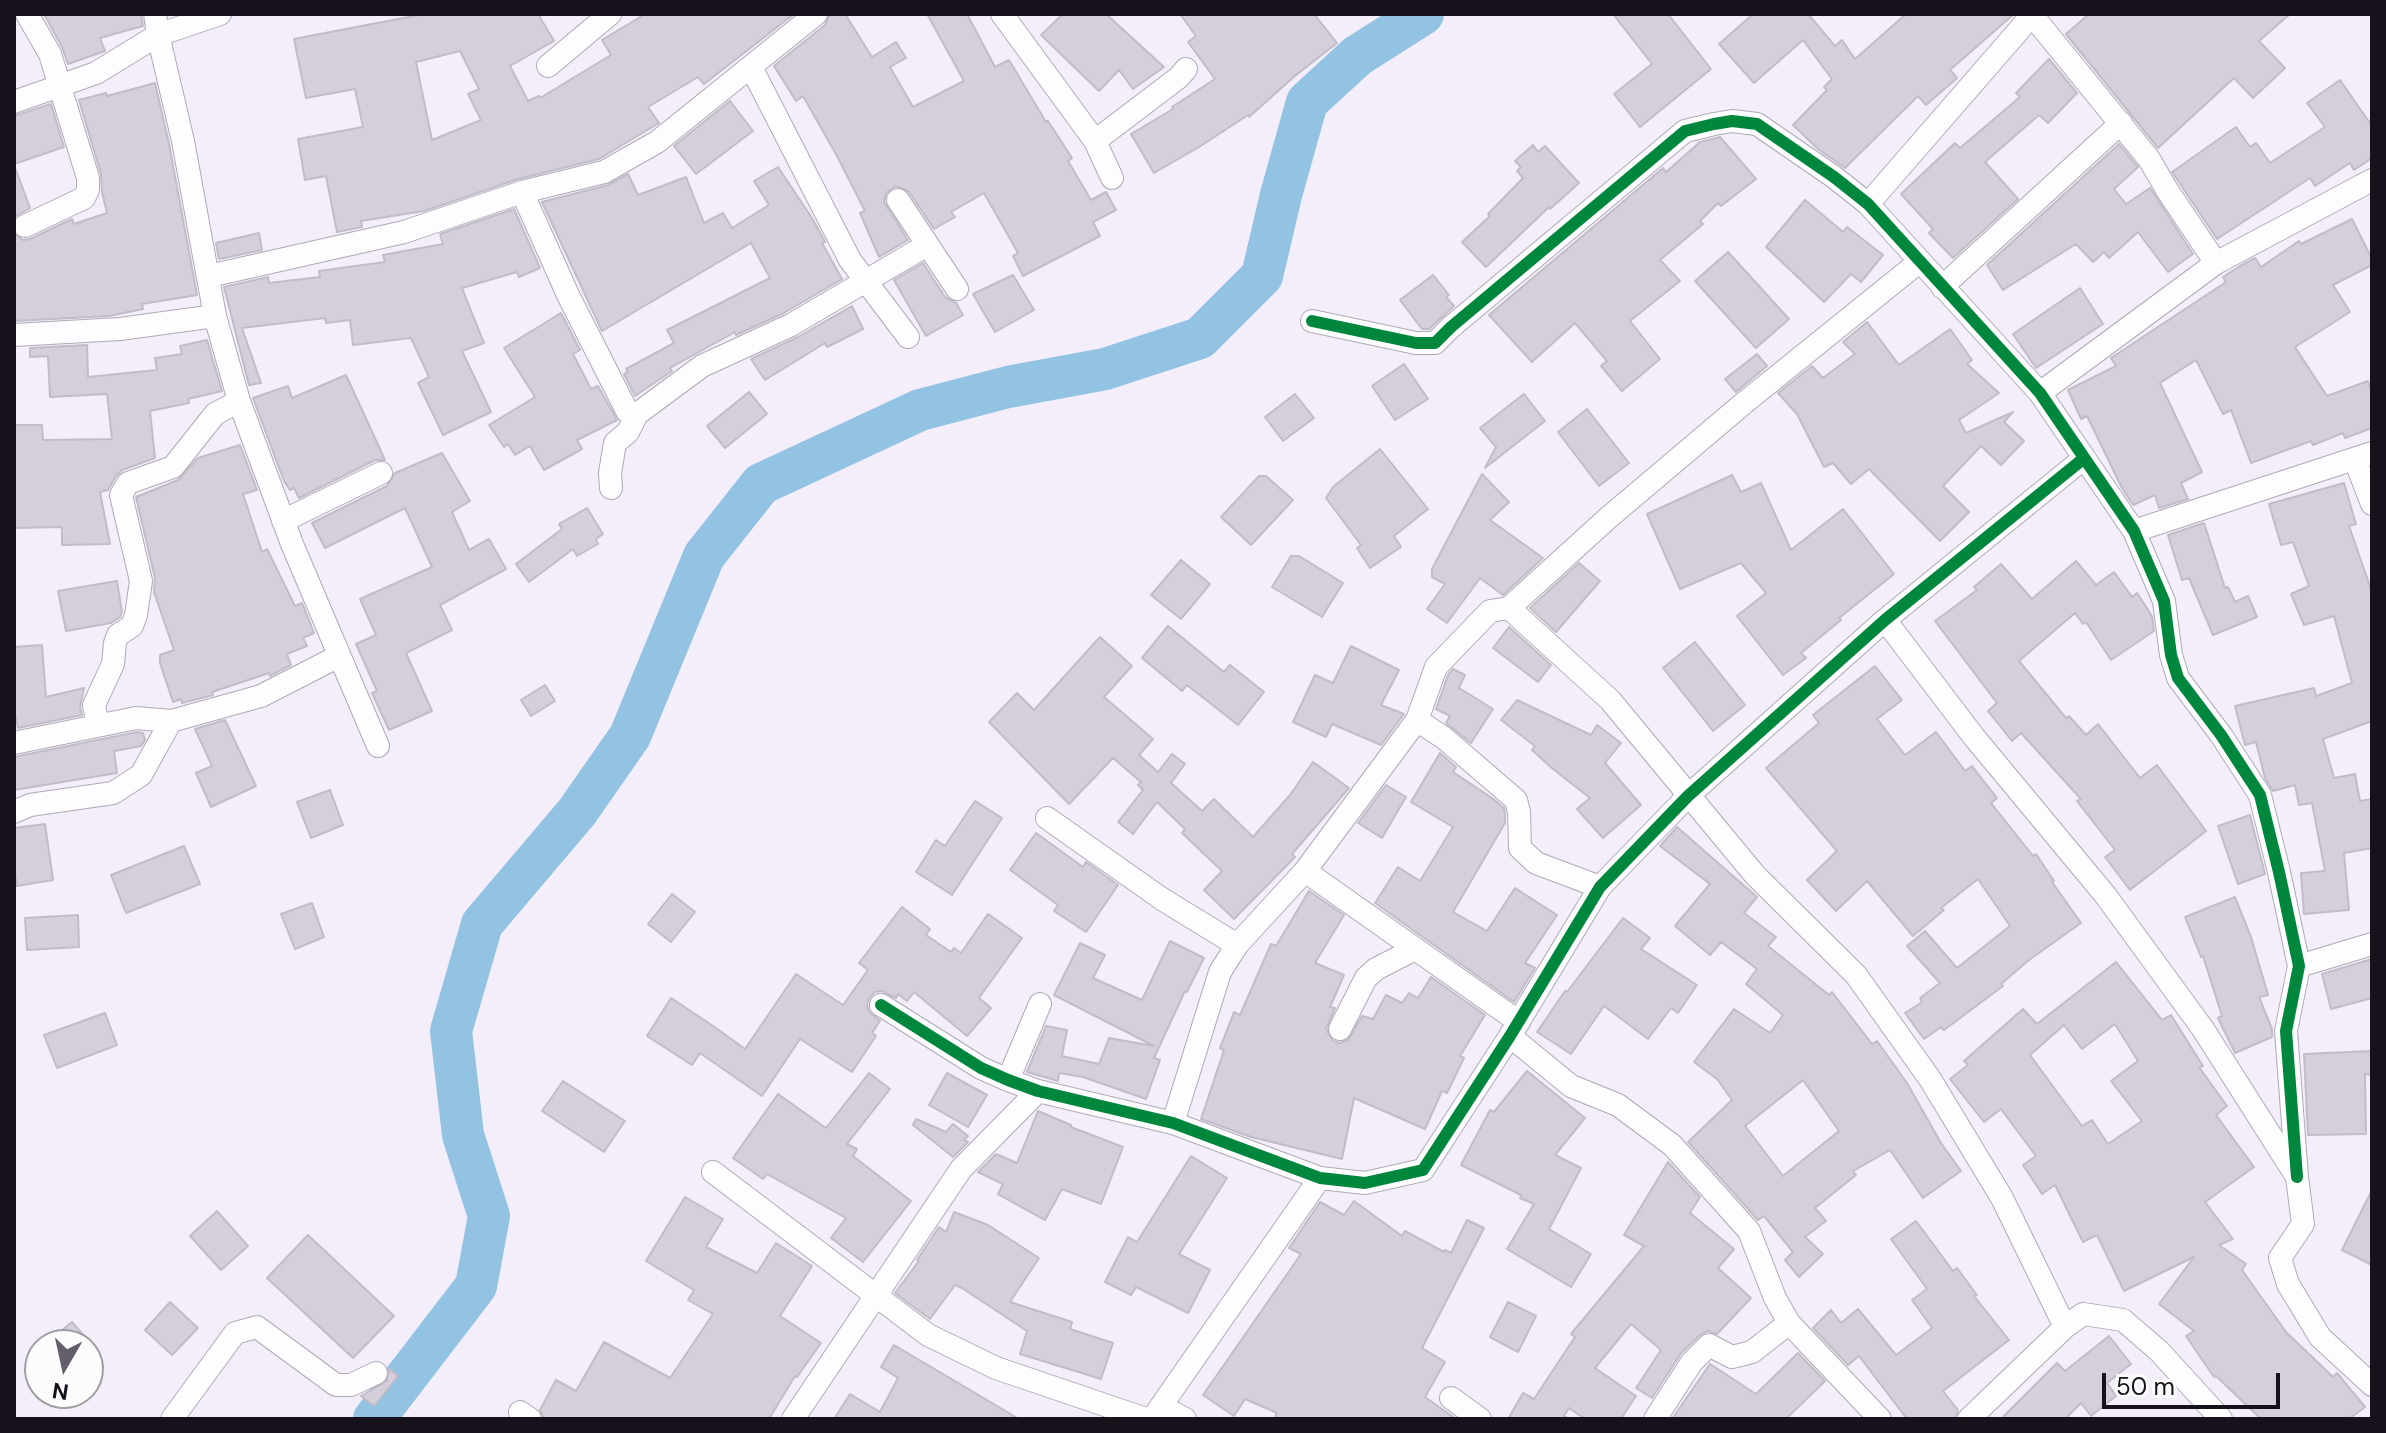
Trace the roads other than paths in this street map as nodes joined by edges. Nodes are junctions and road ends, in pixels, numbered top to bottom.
1 (27, 14) edge
2 (220, 14) edge
3 (610, 14) edge
4 (816, 14) edge
5 (1002, 14) edge
6 (2033, 14) edge
7 (156, 24) edge
8 (548, 66) dead end
9 (751, 67) junction
10 (1186, 69) dead end
11 (61, 87) junction
12 (14, 102) edge
13 (2121, 123) junction
14 (1095, 141) junction
15 (1112, 178) dead end
16 (2372, 180) edge
17 (522, 192) junction
18 (898, 200) dead end
19 (1868, 204) junction
20 (25, 226) dead end
21 (927, 245) junction
22 (1919, 262) junction
23 (2216, 263) junction
24 (209, 276) junction
25 (865, 281) junction
26 (1942, 287) junction
27 (957, 289) dead end
28 (215, 316) junction
29 (1312, 321) dead end
30 (14, 335) edge
31 (908, 337) dead end
32 (2040, 393) junction
33 (239, 401) junction
34 (637, 414) junction
35 (2363, 457) edge
36 (2083, 459) junction
37 (381, 473) dead end
38 (611, 488) dead end
39 (2372, 504) edge
40 (283, 521) junction
41 (2134, 531) junction
42 (1509, 608) junction
43 (1885, 620) junction
44 (339, 656) junction
45 (1417, 720) junction
46 (171, 721) junction
47 (98, 725) junction
48 (14, 743) edge
49 (378, 746) dead end
50 (1688, 796) junction
51 (14, 812) edge
52 (1047, 818) dead end
53 (1305, 871) junction
54 (1600, 887) junction
55 (2372, 944) edge
56 (1237, 945) junction
57 (1415, 949) junction
58 (2299, 966) junction
59 (1040, 1004) dead end
60 (881, 1005) dead end
61 (1340, 1029) dead end
62 (1514, 1029) junction
63 (1008, 1080) junction
64 (1038, 1091) junction
65 (1173, 1123) junction
66 (713, 1172) dead end
67 (2297, 1177) junction
68 (1320, 1178) junction
69 (875, 1294) junction
70 (1789, 1323) junction
71 (2065, 1327) junction
72 (376, 1373) dead end
73 (2372, 1385) edge
74 (1451, 1398) dead end
75 (1153, 1415) edge
76 (172, 1419) edge
77 (793, 1419) edge
78 (1185, 1419) edge
79 (1480, 1419) edge
80 (1655, 1419) edge
81 (1880, 1419) edge
82 (1969, 1419) edge
83 (2221, 1419) edge

1 - 11 street
2 - 7 street
3 - 8 street
4 - 9 street
5 - 14 street
6 - 13 street
6 - 19 street
7 - 11 street
7 - 24 street
9 - 17 street
9 - 25 street
10 - 14 street
11 - 12 street
11 - 20 street
13 - 23 street
13 - 26 street
14 - 15 street
16 - 23 street
17 - 24 street
17 - 34 street
18 - 21 street
19 - 22 street
19 - 29 street
21 - 25 street
21 - 27 street
22 - 26 street
22 - 42 street
23 - 32 street
24 - 28 street
25 - 31 street
25 - 34 street
26 - 32 street
28 - 30 street
28 - 33 street
32 - 36 street
33 - 40 street
33 - 47 street
34 - 38 street
35 - 39 street
35 - 41 street
36 - 41 street
36 - 43 street
37 - 40 street
40 - 44 street
41 - 58 street
42 - 45 street
42 - 50 street
43 - 50 street
43 - 67 street
44 - 46 street
44 - 49 street
45 - 53 street
45 - 54 street
46 - 47 street
46 - 51 street
47 - 48 street
50 - 54 street
50 - 71 street
52 - 56 street
53 - 56 street
53 - 57 street
54 - 62 street
55 - 58 street
56 - 65 street
57 - 61 street
57 - 62 street
58 - 67 street
59 - 63 street
60 - 63 street
62 - 68 street
62 - 70 street
63 - 64 street
64 - 65 street
64 - 69 street
65 - 68 street
66 - 69 street
67 - 73 street
68 - 75 street
69 - 75 street
69 - 77 street
70 - 80 street
70 - 81 street
71 - 82 street
71 - 83 street
72 - 76 street
74 - 79 street
75 - 78 street

